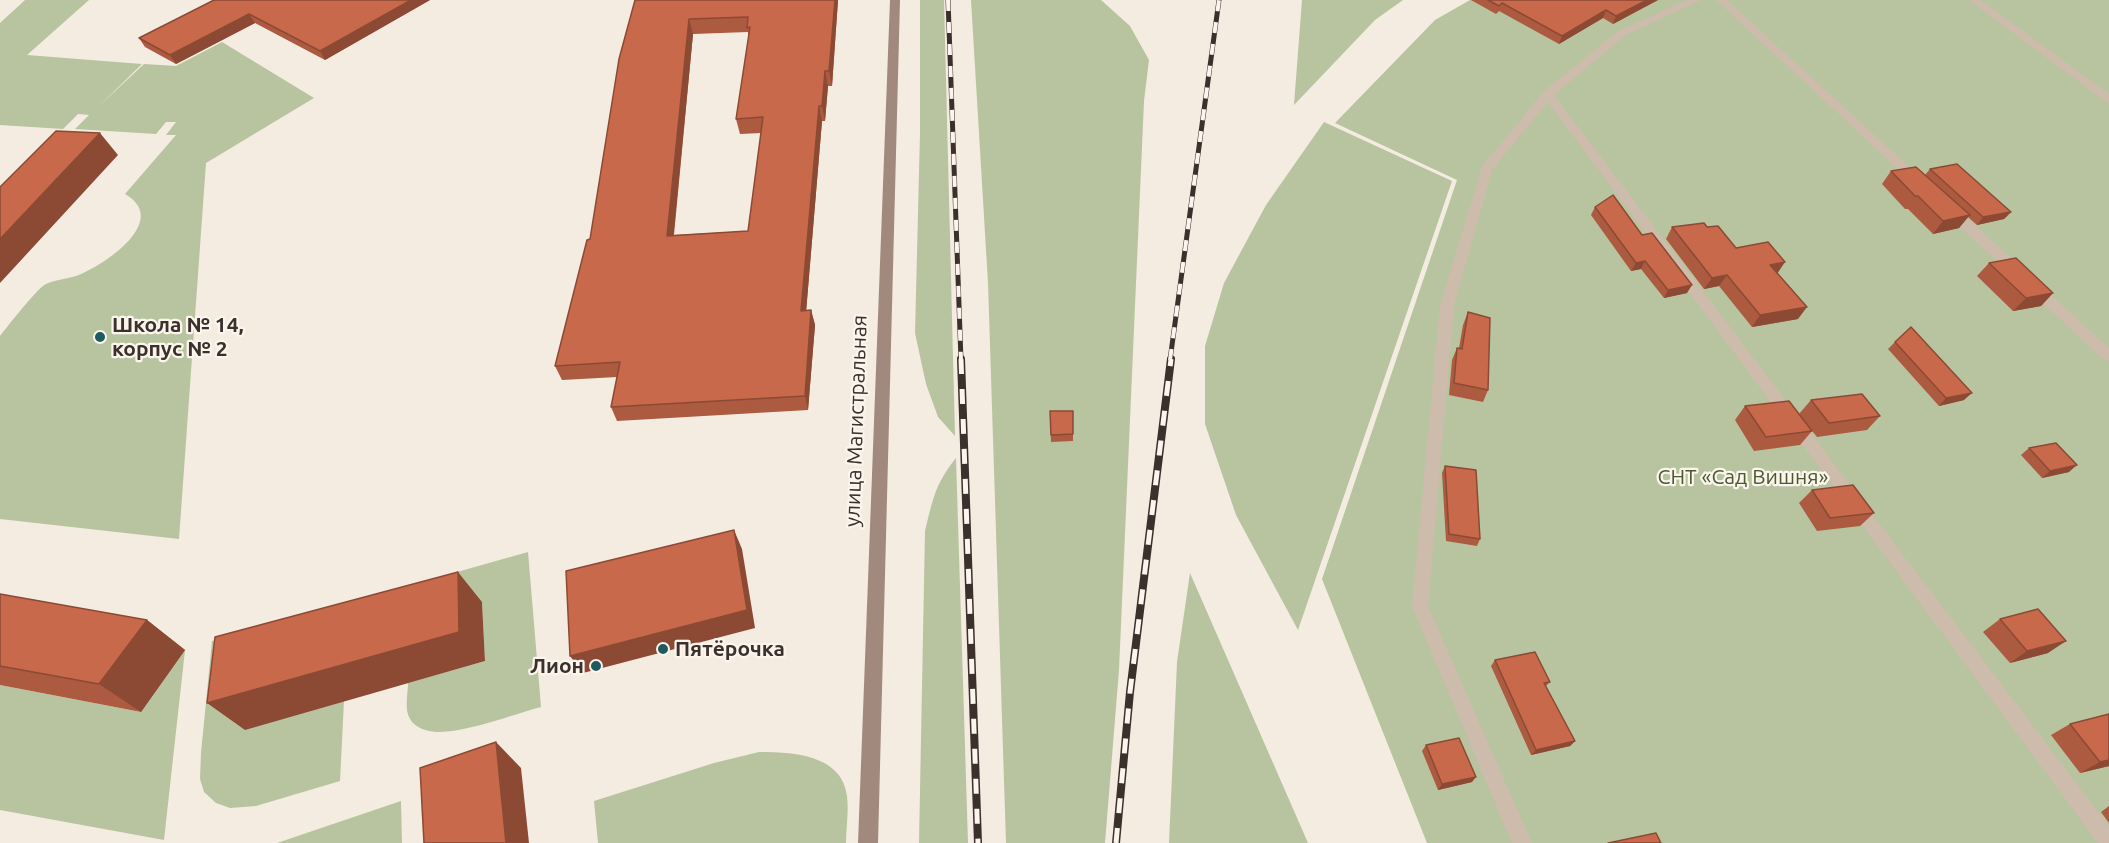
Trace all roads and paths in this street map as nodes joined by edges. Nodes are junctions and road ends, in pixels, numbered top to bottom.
1 (895, 0) edge
2 (1696, 0) edge
3 (1721, 0) edge
4 (1974, 0) edge
5 (1548, 94) junction
6 (2109, 99) edge
7 (2109, 356) edge
8 (2109, 842) edge
9 (868, 843) edge
10 (1522, 843) edge

1 - 9 main road, улица Магистральная
2 - 5 street
3 - 7 street
4 - 6 street
5 - 8 street
5 - 10 street

